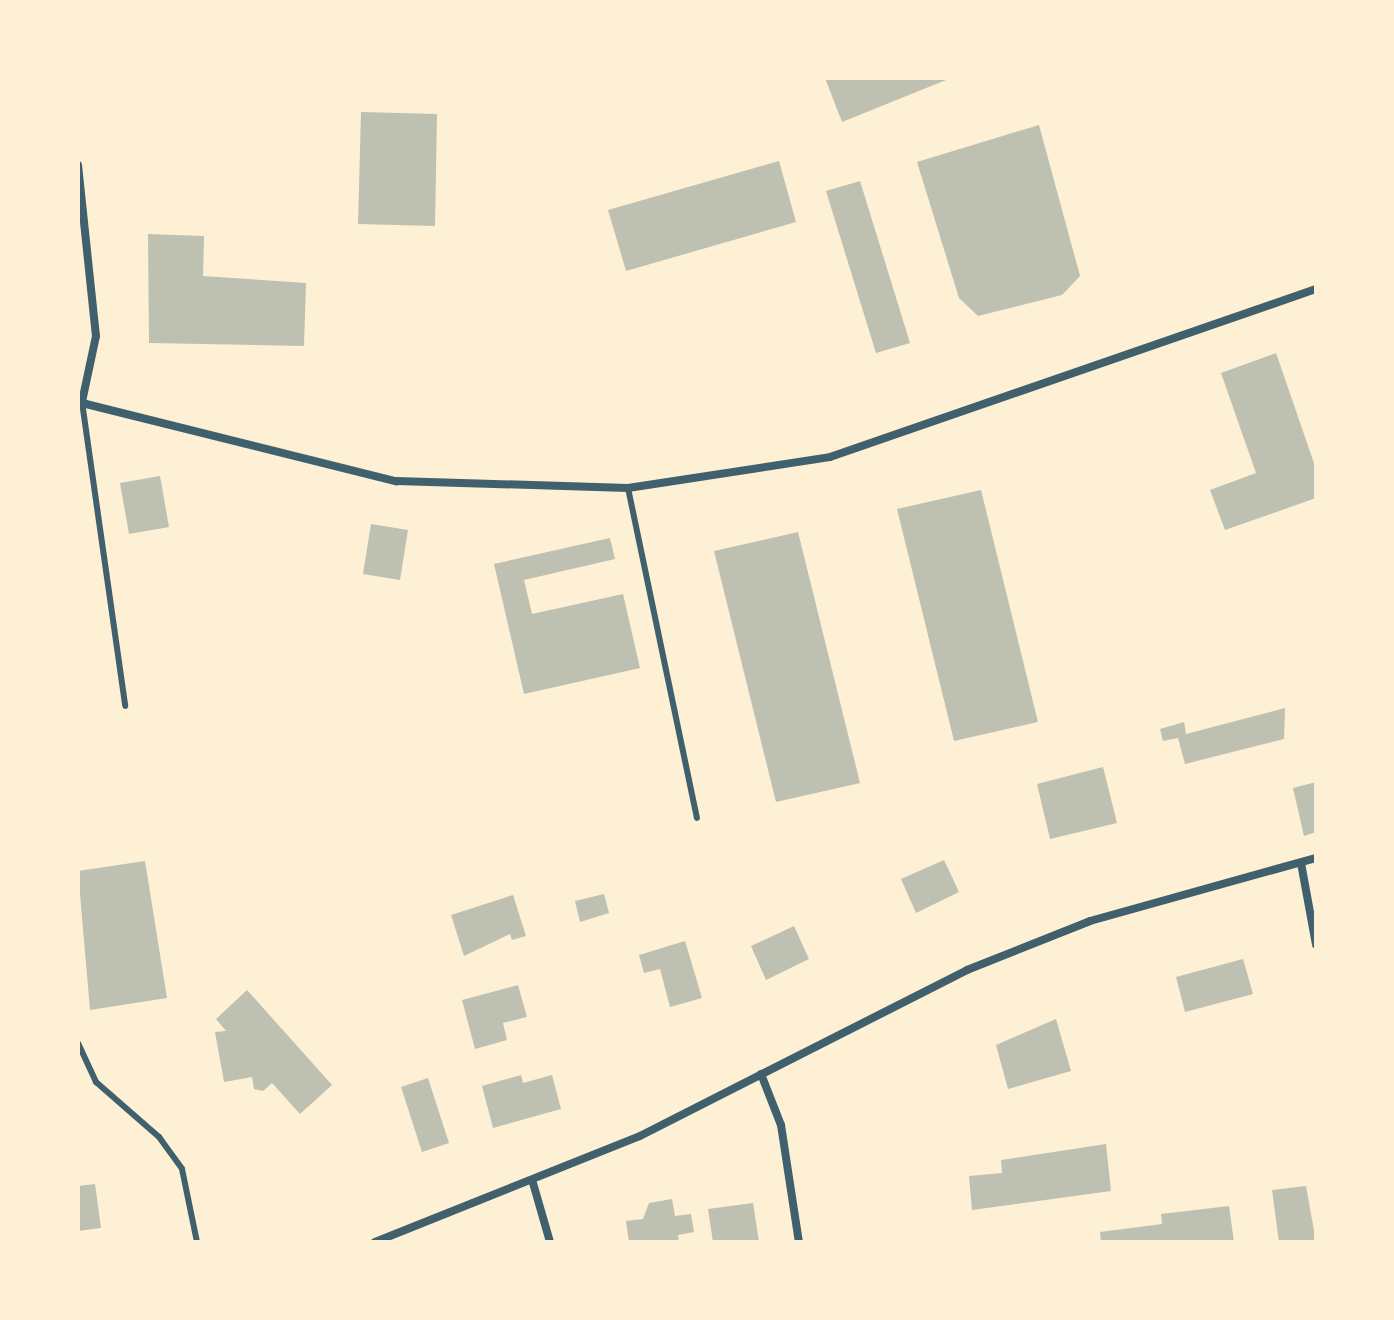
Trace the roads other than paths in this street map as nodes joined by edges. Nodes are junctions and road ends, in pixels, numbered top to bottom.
1 (78, 165) edge
2 (1316, 289) edge
3 (80, 402) edge
4 (628, 488) junction
5 (125, 706) dead end
6 (697, 818) dead end
7 (1316, 858) edge
8 (1301, 863) junction
9 (1316, 945) edge
10 (78, 1043) edge
11 (761, 1074) junction
12 (533, 1183) junction
13 (197, 1242) edge
14 (375, 1242) edge
15 (550, 1242) edge
16 (799, 1242) edge

1 - 3 street
2 - 4 street
3 - 4 street
3 - 5 lane
4 - 6 lane
7 - 8 street
8 - 9 street
8 - 11 street
10 - 13 lane
11 - 12 street
11 - 16 street
12 - 14 street
12 - 15 street

